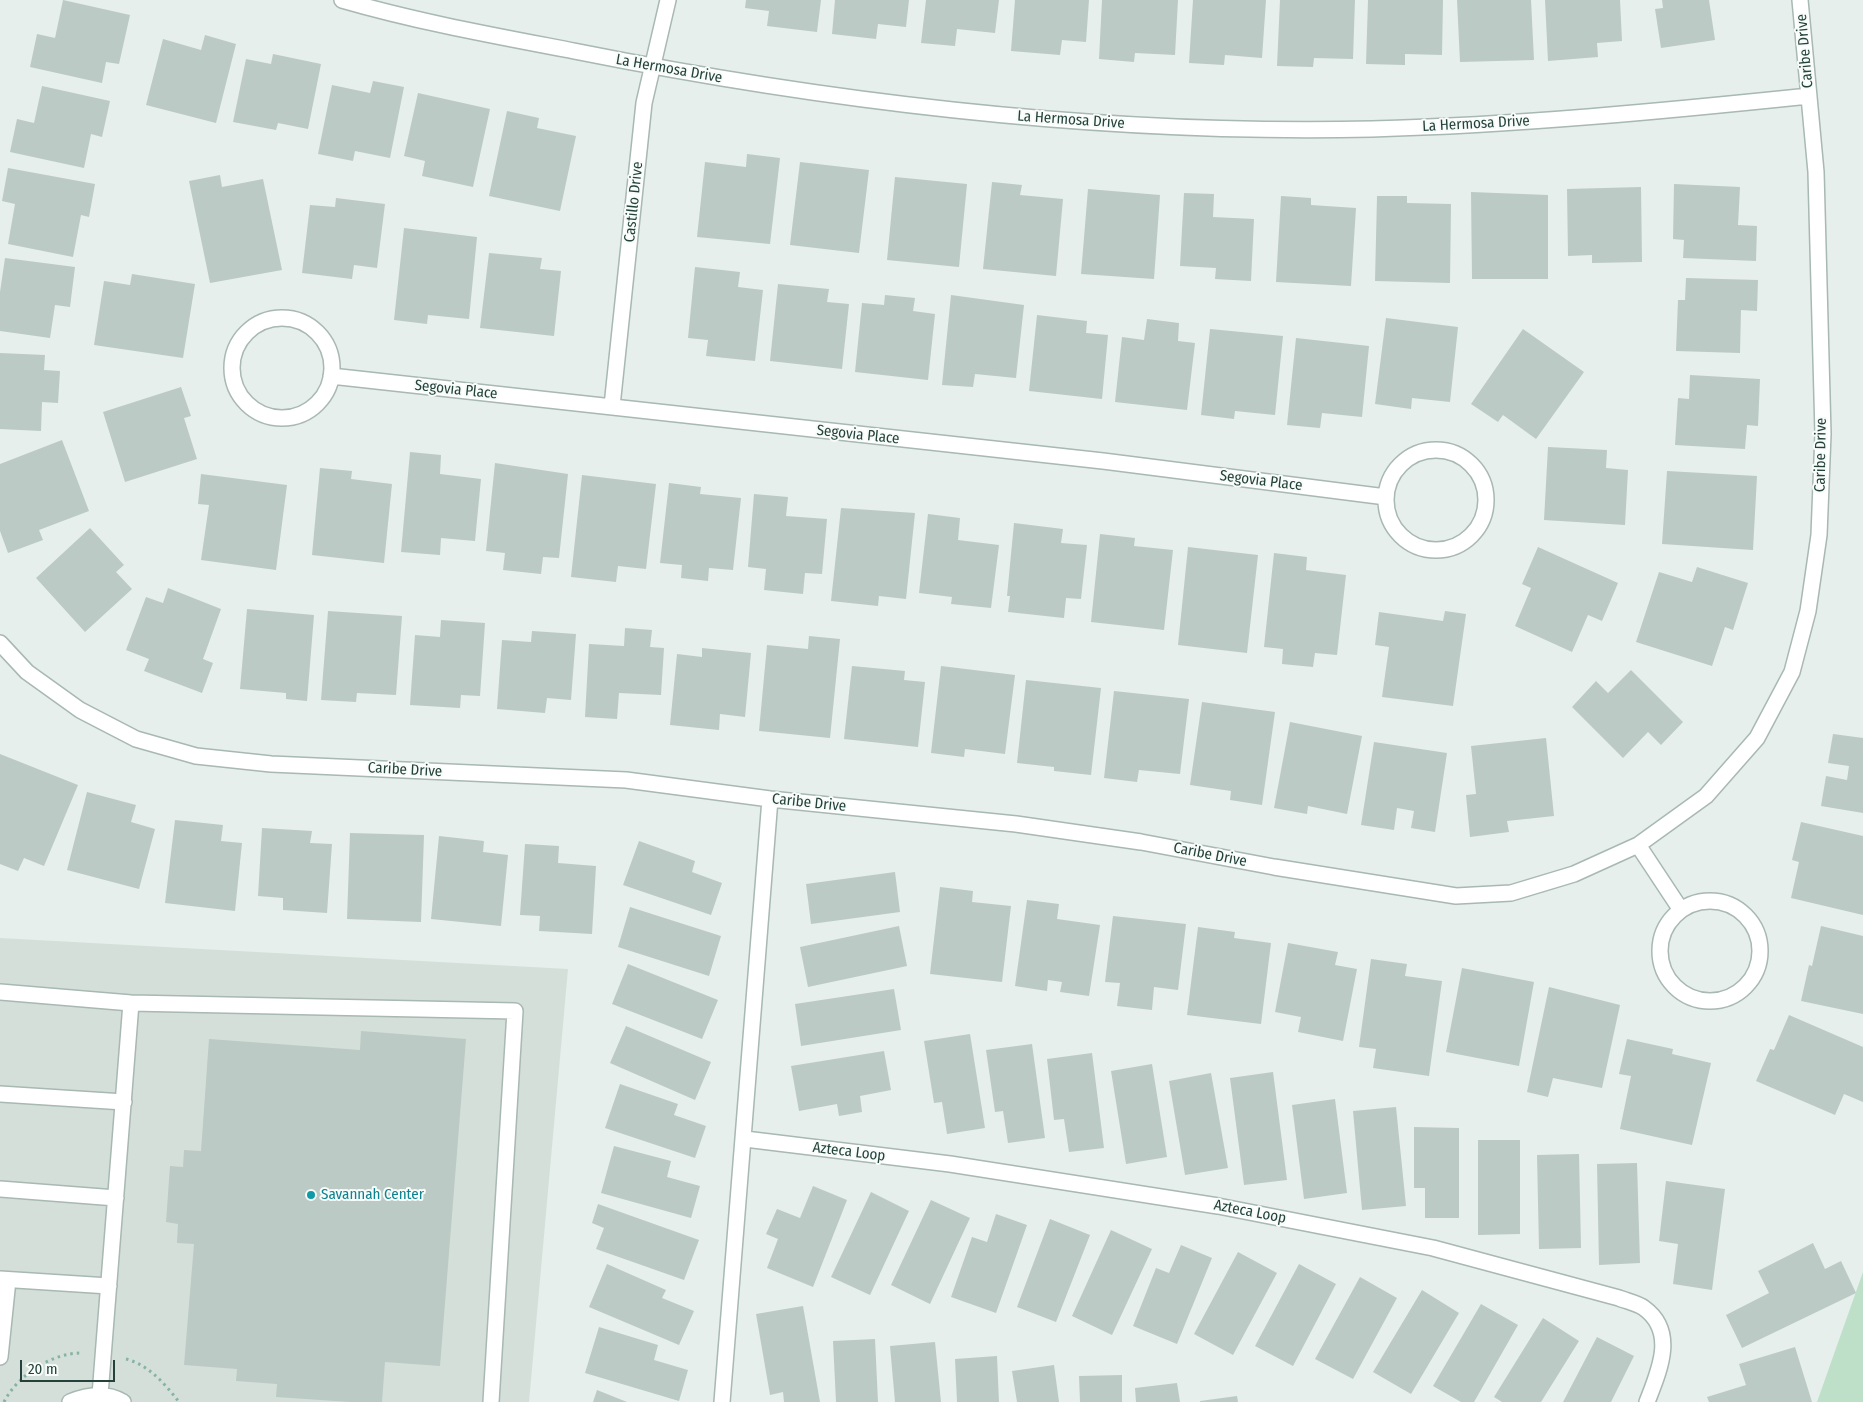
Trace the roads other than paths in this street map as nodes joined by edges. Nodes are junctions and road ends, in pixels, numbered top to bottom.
1 (342, 0) edge
2 (668, 0) edge
3 (1800, 0) edge
4 (652, 67) junction
5 (1809, 96) junction
6 (331, 376) junction
7 (612, 406) junction
8 (1386, 497) junction
9 (0, 642) edge
10 (770, 798) junction
11 (1638, 845) junction
12 (1681, 910) junction
13 (0, 992) edge
14 (131, 1003) junction
15 (0, 1094) edge
16 (124, 1102) junction
17 (745, 1139) junction
18 (0, 1189) edge
19 (116, 1198) junction
20 (4, 1280) edge
21 (109, 1286) junction
22 (0, 1356) edge
23 (100, 1395) junction
24 (70, 1402) edge
25 (123, 1402) edge
26 (491, 1402) edge
27 (722, 1402) edge
28 (1647, 1402) edge

1 - 4 street, La Hermosa Drive
2 - 4 street, Castillo Drive
3 - 5 street, Caribe Drive
4 - 5 street, La Hermosa Drive
4 - 7 street, Castillo Drive
5 - 11 street, Caribe Drive
6 - 6 street
6 - 7 street, Segovia Place
7 - 8 street, Segovia Place
8 - 8 street
9 - 10 street, Caribe Drive
10 - 11 street, Caribe Drive
10 - 17 street
11 - 12 street
12 - 12 street
13 - 14 street
14 - 16 street
14 - 26 street
15 - 16 street
16 - 19 street
17 - 27 street
17 - 28 street, Azteca Loop
18 - 19 street
19 - 21 street
20 - 21 street
20 - 22 street
21 - 23 street
23 - 24 street
23 - 25 street

